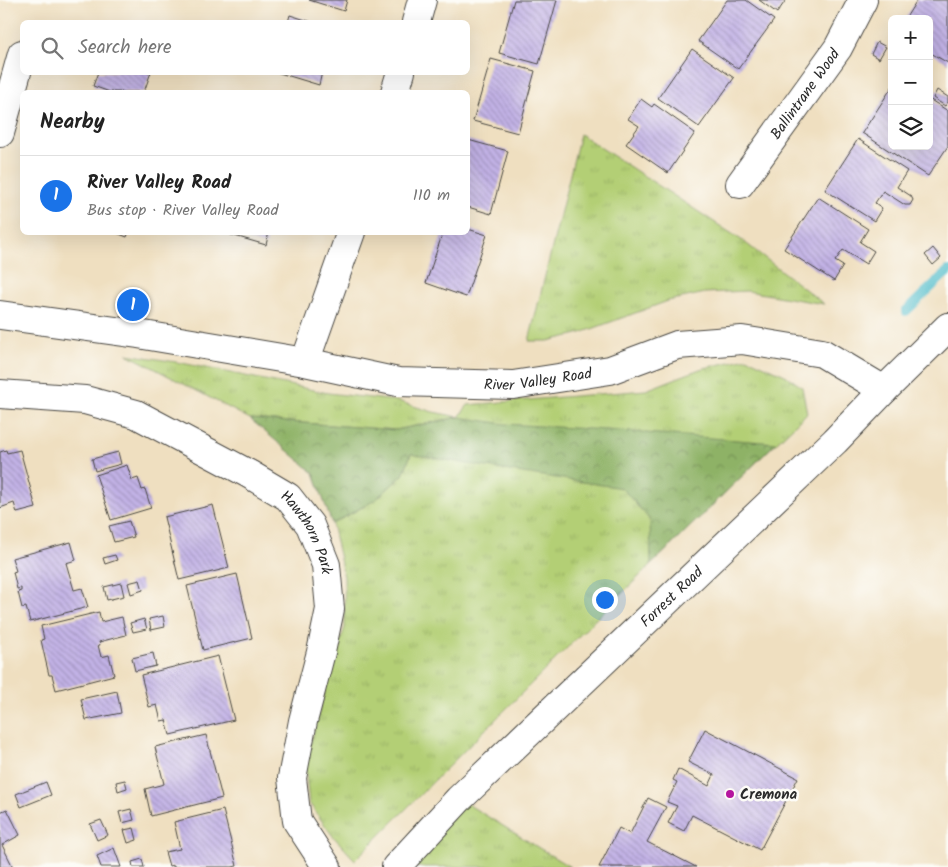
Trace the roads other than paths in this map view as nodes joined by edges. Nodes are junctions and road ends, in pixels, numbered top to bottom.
1 (422, 0) edge
2 (863, 0) edge
3 (417, 20) edge
4 (20, 61) edge
5 (400, 75) edge
6 (396, 90) edge
7 (0, 133) edge
8 (740, 184) dead end
9 (350, 235) edge
10 (0, 315) edge
11 (948, 326) edge
12 (305, 362) junction
13 (884, 390) junction
14 (0, 394) edge
15 (327, 867) edge
16 (396, 867) edge

1 - 3 street
2 - 8 street, Ballintrane Wood
4 - 7 street
5 - 6 street
9 - 12 street
10 - 12 street, River Valley Road
11 - 13 street, Forrest Road
12 - 13 street, River Valley Road
13 - 16 street, Forrest Road
14 - 15 street, Hawthorn Park

